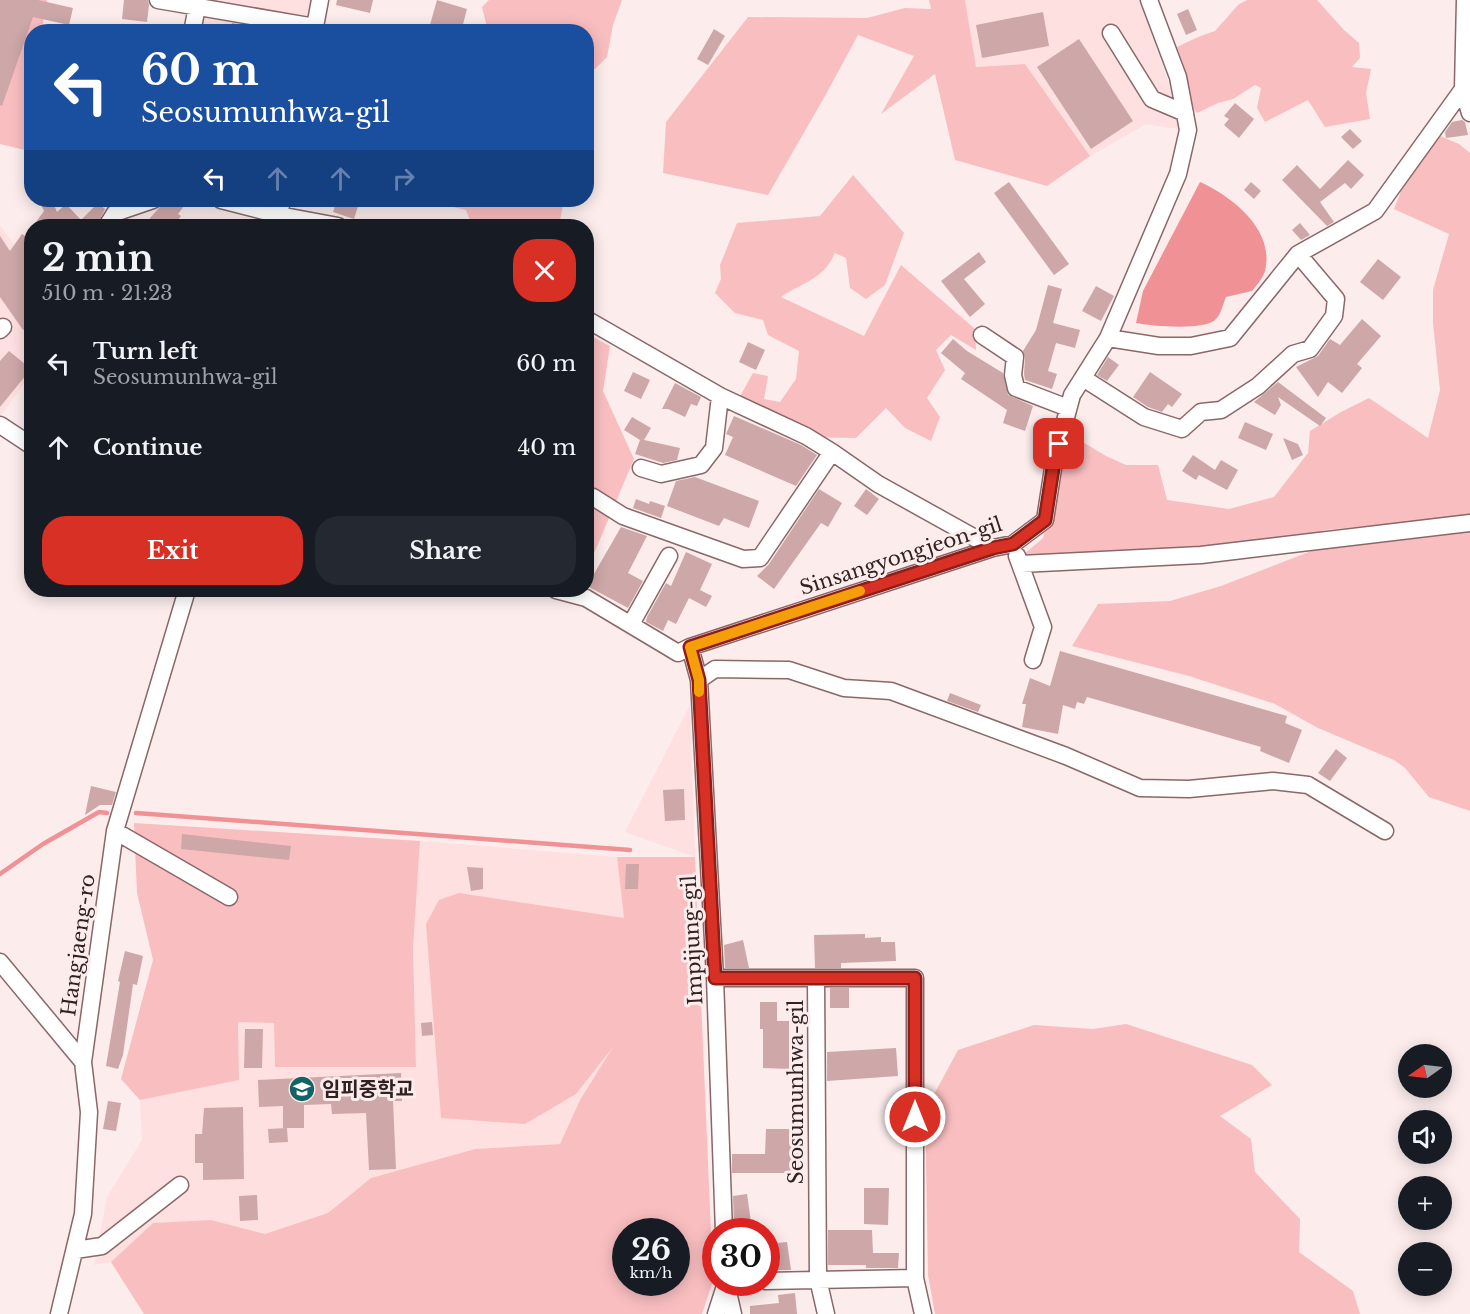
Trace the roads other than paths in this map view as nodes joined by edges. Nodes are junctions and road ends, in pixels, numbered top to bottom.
1 (158, 0) edge
2 (320, 0) edge
3 (1149, 0) edge
4 (1465, 0) edge
5 (197, 7) junction
6 (194, 24) edge
7 (287, 24) edge
8 (315, 24) edge
9 (1111, 33) dead end
10 (1463, 89) junction
11 (1185, 113) junction
12 (1470, 113) edge
13 (133, 207) edge
14 (250, 207) edge
15 (279, 214) edge
16 (111, 219) edge
17 (304, 219) edge
18 (1298, 254) junction
19 (594, 324) edge
20 (982, 334) dead end
21 (1108, 338) junction
22 (1083, 378) junction
23 (720, 396) junction
24 (1068, 408) junction
25 (0, 425) edge
26 (24, 441) edge
27 (832, 452) junction
28 (641, 468) dead end
29 (594, 498) edge
30 (1470, 523) edge
31 (1013, 544) junction
32 (993, 548) junction
33 (669, 556) dead end
34 (1021, 564) junction
35 (185, 597) edge
36 (582, 597) edge
37 (631, 624) junction
38 (690, 647) junction
39 (1033, 660) dead end
40 (699, 680) junction
41 (115, 831) junction
42 (1385, 831) dead end
43 (229, 897) dead end
44 (0, 962) edge
45 (715, 978) junction
46 (816, 979) junction
47 (83, 1062) junction
48 (180, 1185) dead end
49 (724, 1218) edge
50 (75, 1250) junction
51 (915, 1278) junction
52 (818, 1279) junction
53 (780, 1280) edge
54 (722, 1296) edge
55 (730, 1296) edge
56 (59, 1314) edge
57 (716, 1314) edge
58 (733, 1314) edge
59 (826, 1314) edge
60 (923, 1314) edge

1 - 5 street
2 - 8 street
3 - 11 street, Sinsangyongjeon-gil
4 - 10 street
5 - 6 street
5 - 7 street
9 - 11 street
10 - 12 street
10 - 18 street
11 - 21 street, Sinsangyongjeon-gil
13 - 16 street
14 - 15 street
15 - 17 street
18 - 21 street
18 - 22 street
19 - 23 street
20 - 24 street
21 - 22 street, Sinsangyongjeon-gil
22 - 24 street, Sinsangyongjeon-gil
23 - 27 street
23 - 28 street
24 - 31 street, Sinsangyongjeon-gil
25 - 26 street
27 - 29 street
27 - 32 street
30 - 34 street
31 - 32 street, Sinsangyongjeon-gil
31 - 34 street
32 - 38 street, Sinsangyongjeon-gil
33 - 37 street
34 - 39 street
35 - 41 street, Hangjaeng-ro
36 - 37 street, Sinsangyongjeon-gil
37 - 38 street, Sinsangyongjeon-gil
38 - 40 street, Impijung-gil
40 - 42 street
40 - 45 street, Impijung-gil
41 - 43 street
41 - 47 street, Hangjaeng-ro
44 - 47 street
45 - 46 street
45 - 49 street, Impijung-gil
46 - 51 street, Seosumunhwa-gil
46 - 52 street, Seosumunhwa-gil
47 - 50 street, Hangjaeng-ro
48 - 50 street
50 - 56 street, Hangjaeng-ro
51 - 52 street
51 - 60 street, Seosumunhwa-gil
52 - 53 street
52 - 59 street, Seosumunhwa-gil
54 - 57 street
55 - 58 street

